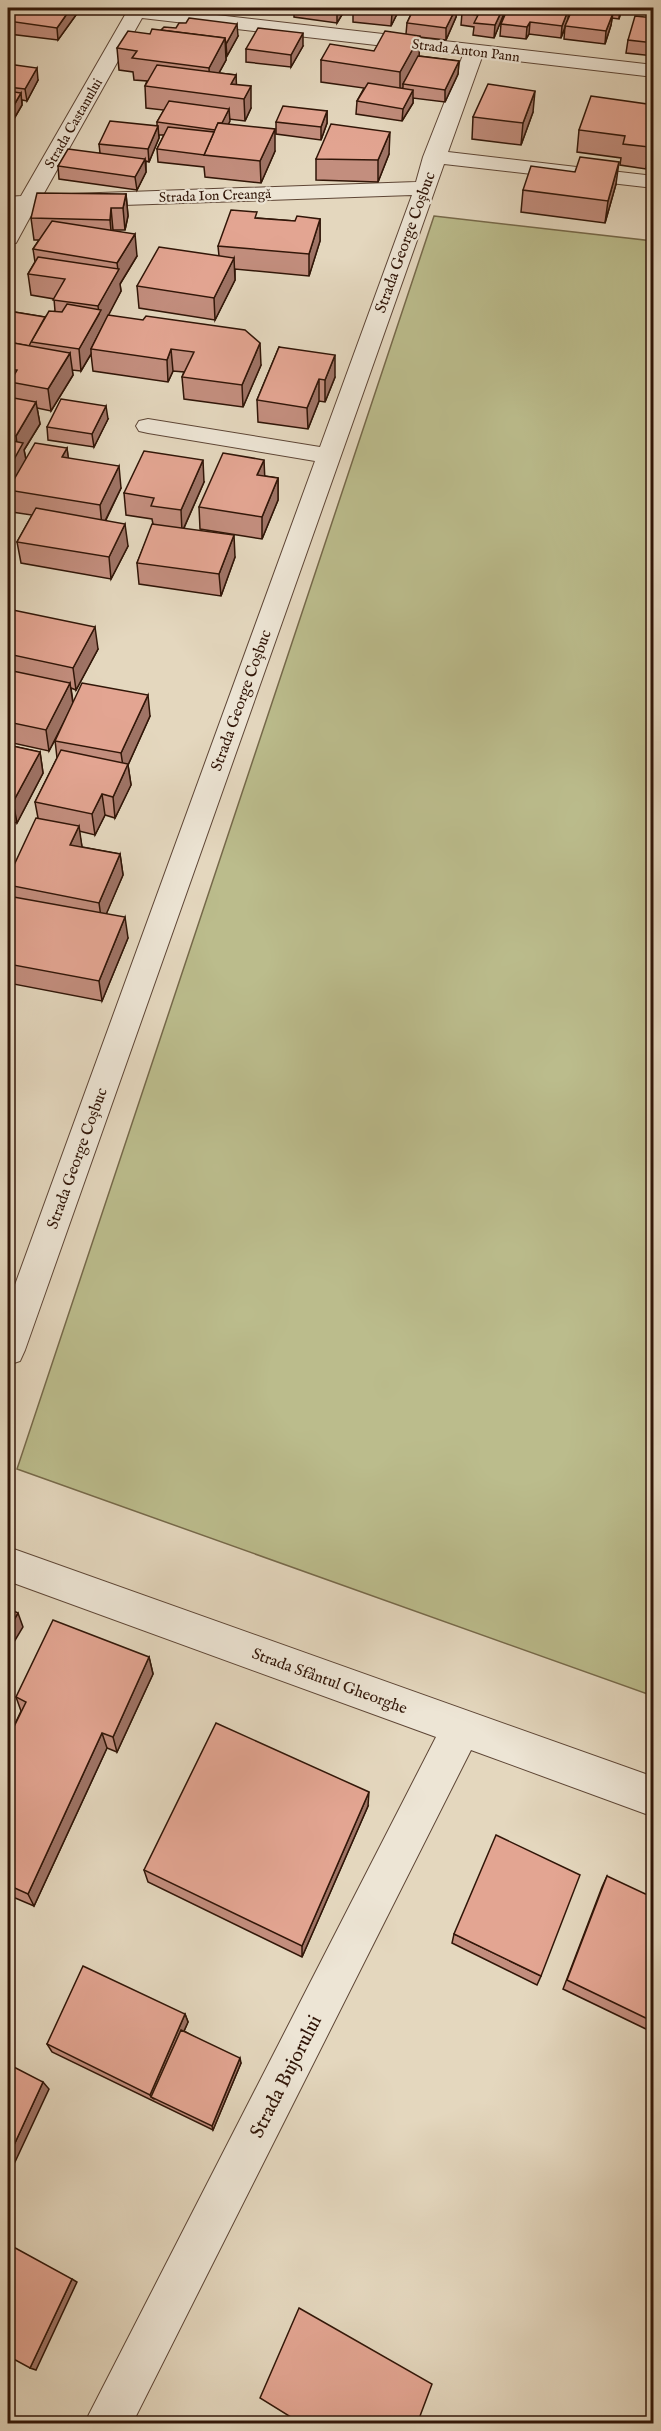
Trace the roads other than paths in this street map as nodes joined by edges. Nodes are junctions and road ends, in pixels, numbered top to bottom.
1 (137, 9) edge
2 (474, 51) junction
3 (654, 71) edge
4 (434, 157) junction
5 (654, 182) edge
6 (423, 188) junction
7 (18, 203) edge
8 (8, 238) edge
9 (148, 426) dead end
10 (327, 456) junction
11 (8, 1350) edge
12 (8, 1564) edge
13 (462, 1728) junction
14 (654, 1797) edge
15 (107, 2424) edge

1 - 2 street, Strada Anton Pann
1 - 7 street, Strada Castanului
2 - 3 street, Strada Anton Pann
2 - 4 street, Strada George Coșbuc
4 - 5 street
4 - 6 street, Strada George Coșbuc
6 - 7 street, Strada Ion Creangă
6 - 10 street, Strada George Coșbuc
7 - 8 street, Strada Castanului
9 - 10 street
10 - 11 street, Strada George Coșbuc
12 - 13 street, Strada Sfântul Gheorghe
13 - 14 street, Strada Sfântul Gheorghe
13 - 15 street, Strada Bujorului

